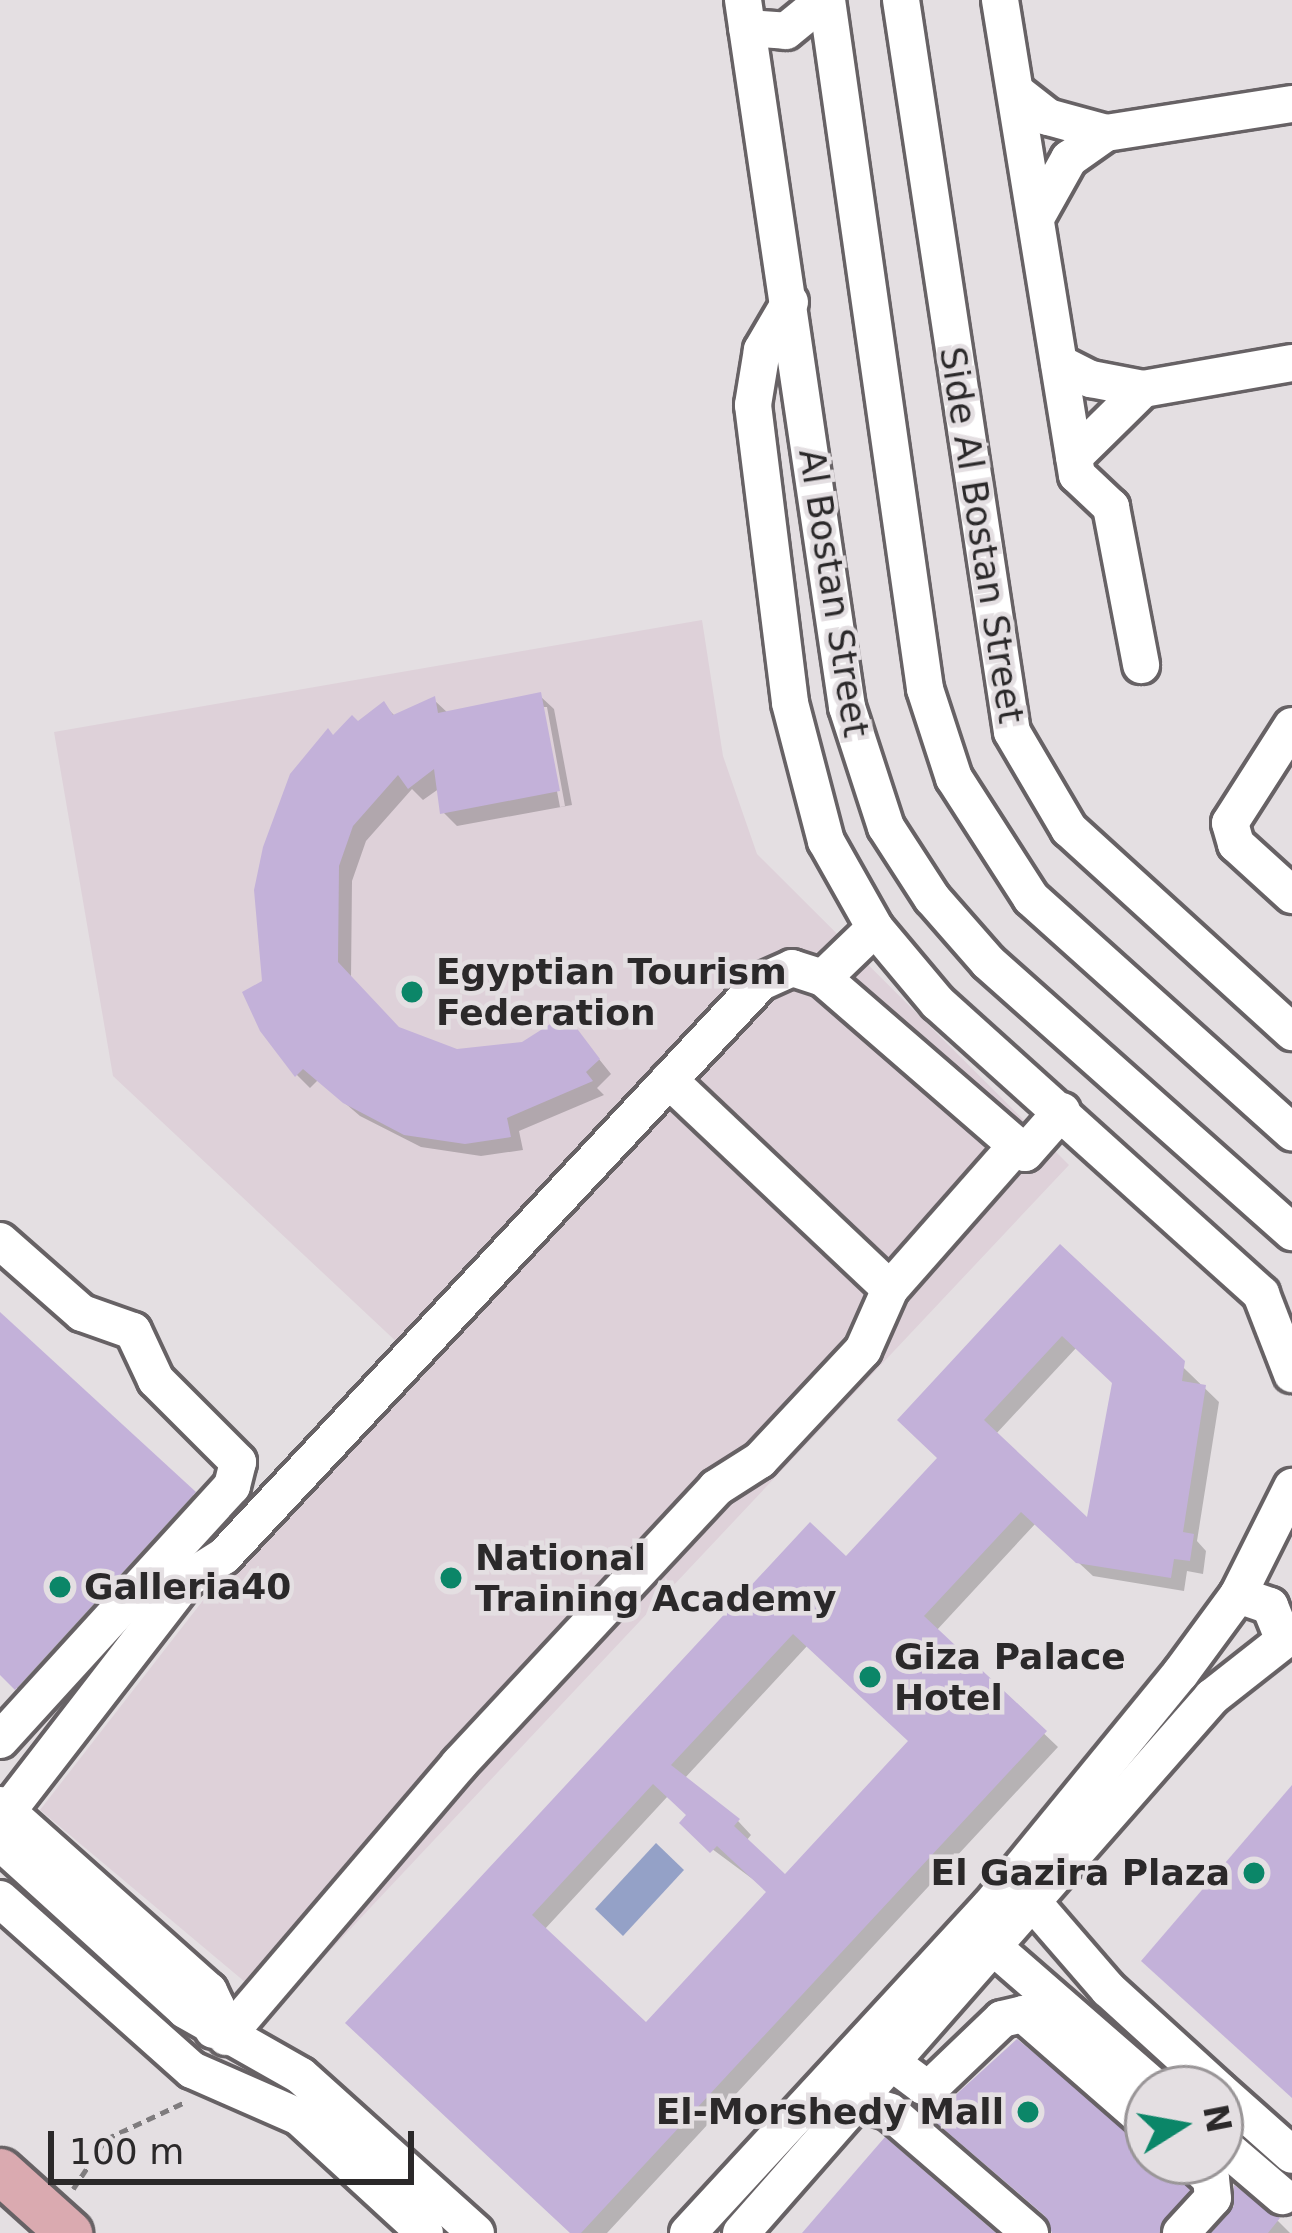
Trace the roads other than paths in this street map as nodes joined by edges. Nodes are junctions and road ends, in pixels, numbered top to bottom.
1 (825, 0) edge
2 (901, 0) edge
3 (1000, 0) edge
4 (745, 14) edge
5 (1016, 92) junction
6 (1292, 104) edge
7 (1106, 133) junction
8 (1036, 218) junction
9 (790, 302) junction
10 (1059, 362) junction
11 (1292, 363) edge
12 (1143, 389) junction
13 (1075, 466) junction
14 (1141, 665) dead end
15 (1292, 726) edge
16 (1292, 895) edge
17 (875, 928) junction
18 (823, 978) junction
19 (1292, 1032) edge
20 (669, 1080) junction
21 (1062, 1112) junction
22 (1292, 1132) edge
23 (1016, 1146) junction
24 (1225, 1172) junction
25 (1189, 1222) junction
26 (1292, 1232) edge
27 (0, 1241) edge
28 (890, 1289) junction
29 (1292, 1374) edge
30 (1292, 1487) edge
31 (1238, 1595) junction
32 (1288, 1636) edge
33 (0, 1740) edge
34 (2, 1820) edge
35 (0, 1899) edge
36 (1030, 1899) junction
37 (989, 1944) junction
38 (220, 2033) junction
39 (878, 2052) junction
40 (1129, 2065) edge
41 (1192, 2065) edge
42 (855, 2101) junction
43 (1124, 2102) edge
44 (1244, 2112) edge
45 (1292, 2155) edge
46 (1244, 2164) edge
47 (0, 2170) edge
48 (1212, 2185) edge
49 (1282, 2196) dead end
50 (62, 2226) edge
51 (425, 2233) edge
52 (476, 2233) edge
53 (688, 2233) edge
54 (741, 2233) edge
55 (1030, 2233) edge
56 (1181, 2233) edge

1 - 4 street
1 - 22 street, Al Bostan Street
2 - 19 street, Side Al Bostan Street
3 - 5 street
4 - 9 street, Al Bostan Street
5 - 7 street
5 - 8 street
6 - 7 street
7 - 8 street
8 - 10 street
9 - 17 street
9 - 24 street, Al Bostan Street
10 - 12 street
10 - 13 street
11 - 12 street
12 - 13 street
13 - 14 street
15 - 16 street
17 - 18 street
17 - 21 street
18 - 20 street
18 - 23 street
20 - 28 street
20 - 34 street
21 - 23 street
21 - 25 street
23 - 28 street
24 - 25 street
24 - 26 street, Al Bostan Street
25 - 29 street
27 - 33 street
28 - 38 street
30 - 31 street
31 - 32 street
31 - 39 street
32 - 36 street
34 - 38 street
35 - 51 street
36 - 37 street
36 - 41 street
37 - 39 street
37 - 40 street
38 - 52 street
39 - 42 street
39 - 43 street
39 - 53 street
42 - 54 street
42 - 55 street
44 - 45 street
46 - 49 street
47 - 50 main road
48 - 56 street

